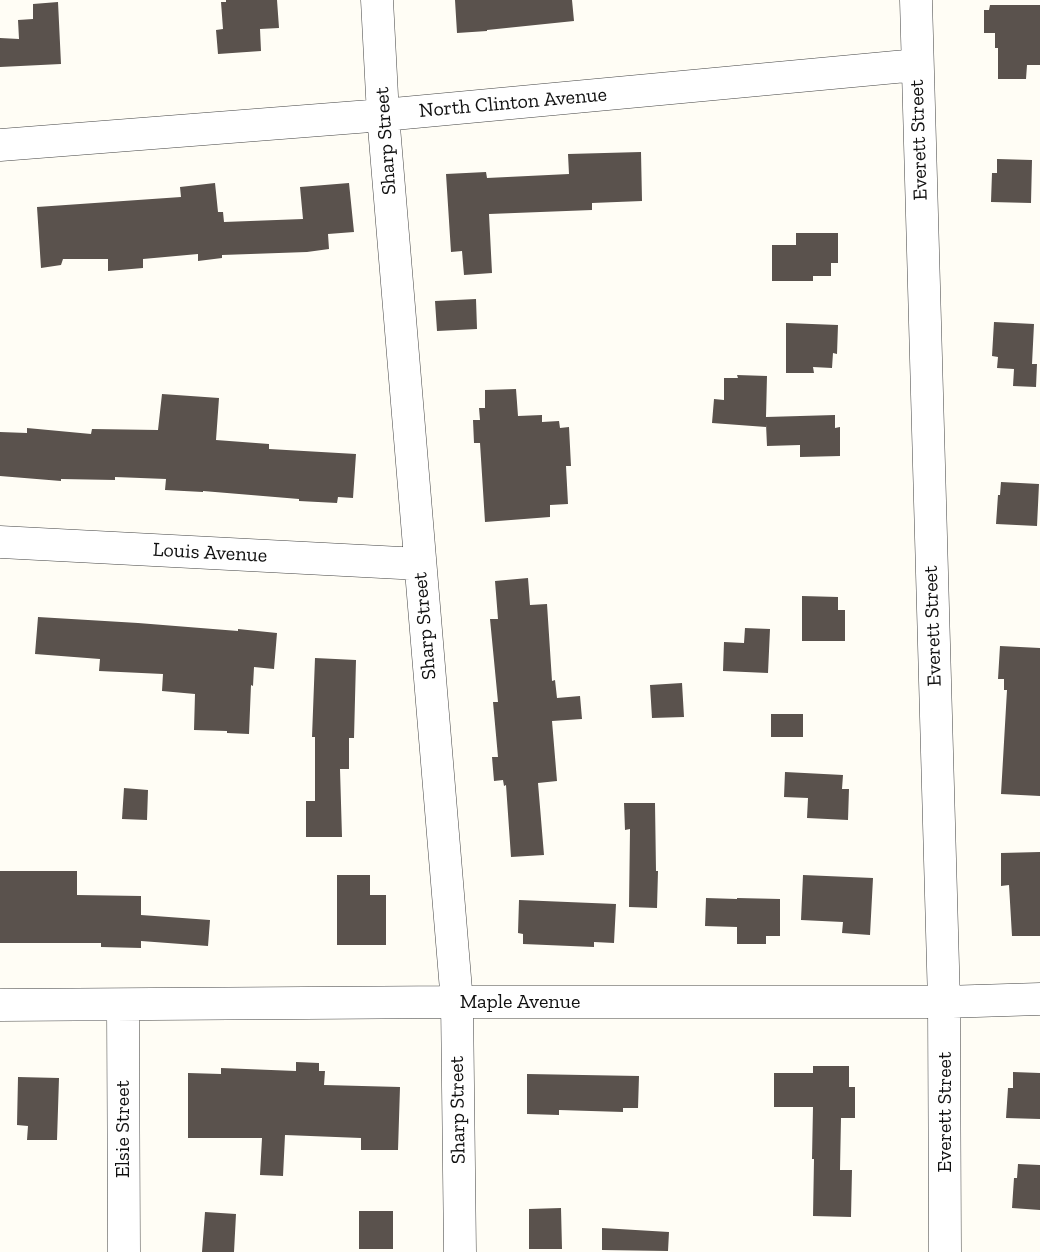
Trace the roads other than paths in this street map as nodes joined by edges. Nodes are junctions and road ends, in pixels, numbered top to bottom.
1 (377, 0) edge
2 (916, 0) edge
3 (917, 65) junction
4 (383, 115) junction
5 (0, 145) edge
6 (0, 542) edge
7 (420, 564) junction
8 (1040, 999) edge
9 (457, 1002) junction
10 (944, 1002) junction
11 (0, 1005) edge
12 (123, 1005) junction
13 (124, 1252) edge
14 (460, 1252) edge
15 (945, 1252) edge

1 - 4 street, Sharp Street
2 - 3 street, Everett Street
3 - 4 street, North Clinton Avenue
3 - 10 street, Everett Street
4 - 5 street, North Clinton Avenue
4 - 7 street, Sharp Street
6 - 7 street, Louis Avenue
7 - 9 street, Sharp Street
8 - 10 street, Maple Avenue
9 - 10 street, Maple Avenue
9 - 12 street, Maple Avenue
9 - 14 street, Sharp Street
10 - 15 street, Everett Street
11 - 12 street, Maple Avenue
12 - 13 street, Elsie Street

